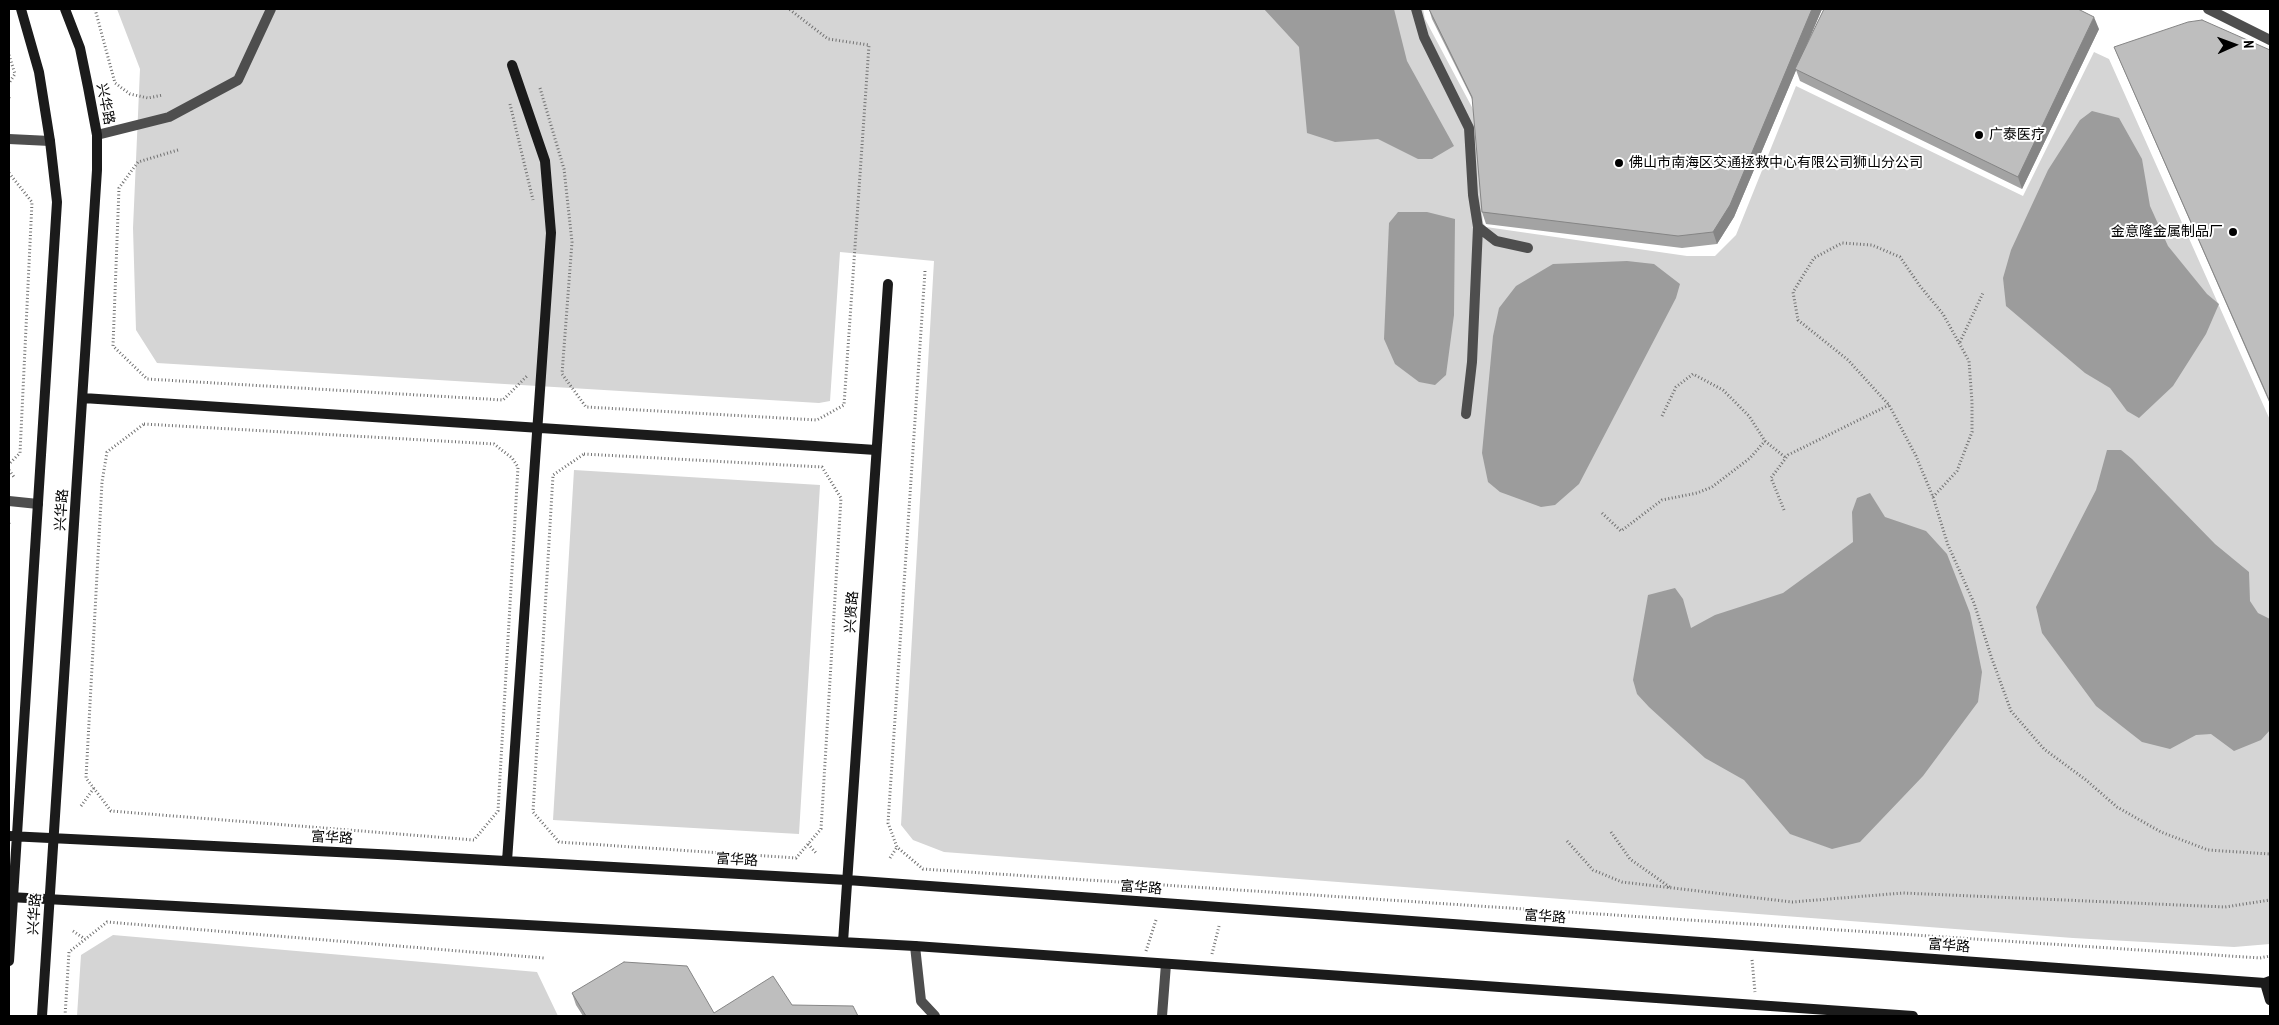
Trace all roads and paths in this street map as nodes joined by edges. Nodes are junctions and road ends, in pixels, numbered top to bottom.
1 (21, 9) edge
2 (65, 9) edge
3 (95, 9) edge
4 (271, 9) edge
5 (789, 9) edge
6 (1416, 9) edge
7 (2208, 9) edge
8 (2270, 40) edge
9 (9, 56) edge
10 (512, 65) dead end
11 (9, 82) edge
12 (540, 88) dead end
13 (163, 95) dead end
14 (507, 95) dead end
15 (97, 135) junction
16 (9, 139) edge
17 (50, 141) junction
18 (178, 150) dead end
19 (128, 166) dead end
20 (132, 170) junction
21 (9, 174) edge
22 (23, 182) dead end
23 (18, 185) junction
24 (535, 206) dead end
25 (1478, 227) junction
26 (1528, 248) dead end
27 (925, 271) dead end
28 (888, 284) dead end
29 (1983, 293) dead end
30 (1960, 342) junction
31 (529, 374) dead end
32 (83, 398) junction
33 (1889, 405) junction
34 (1466, 414) dead end
35 (1662, 416) dead end
36 (539, 429) junction
37 (1765, 441) junction
38 (876, 450) junction
39 (1786, 458) junction
40 (9, 464) edge
41 (9, 470) edge
42 (14, 477) dead end
43 (1933, 497) junction
44 (9, 501) edge
45 (38, 504) junction
46 (1784, 510) dead end
47 (1602, 514) dead end
48 (94, 788) junction
49 (81, 806) dead end
50 (1611, 832) dead end
51 (13, 837) edge
52 (54, 837) junction
53 (1567, 840) dead end
54 (808, 844) junction
55 (897, 847) junction
56 (816, 853) dead end
57 (2270, 854) edge
58 (890, 858) dead end
59 (507, 860) junction
60 (847, 880) junction
61 (1671, 888) junction
62 (11, 897) edge
63 (49, 900) junction
64 (2270, 900) edge
65 (1156, 920) dead end
66 (1755, 924) junction
67 (1218, 926) dead end
68 (1754, 929) dead end
69 (73, 931) dead end
70 (85, 939) junction
71 (843, 942) junction
72 (915, 946) junction
73 (1145, 952) dead end
74 (2270, 956) edge
75 (1211, 957) dead end
76 (544, 958) dead end
77 (1752, 960) dead end
78 (9, 961) edge
79 (1166, 964) junction
80 (2267, 982) edge
81 (1755, 992) dead end
82 (2270, 1000) edge
83 (42, 1016) edge
84 (65, 1016) edge
85 (935, 1016) edge
86 (1162, 1016) edge
87 (1913, 1016) edge

1 - 17 street, 兴华路
2 - 15 street, 兴华路
3 - 13 path
4 - 15 street
5 - 12 path
6 - 25 street
7 - 8 street
9 - 11 path
10 - 36 street
14 - 24 path
15 - 32 street, 兴华路
16 - 17 street
17 - 45 street, 兴华路
18 - 20 path
19 - 20 path
20 - 31 path
21 - 23 path
22 - 23 path
23 - 40 path
25 - 26 street
25 - 34 street
27 - 55 path
28 - 38 street, 兴贤路
29 - 30 path
30 - 33 path
30 - 43 path
32 - 36 street
32 - 52 street, 兴华路
33 - 39 path
33 - 43 path
35 - 37 path
36 - 38 street
36 - 59 street
37 - 39 path
37 - 47 path
38 - 60 street, 兴贤路
39 - 46 path
41 - 42 path
43 - 57 path
44 - 45 street
45 - 51 street, 兴华路
48 - 48 path
48 - 49 path
50 - 61 path
51 - 52 street, 富华路
51 - 62 street, 兴华路
52 - 59 street, 富华路
52 - 63 street, 兴华路
53 - 61 path
54 - 54 path
54 - 56 path
55 - 58 path
55 - 66 path
59 - 60 street, 富华路
60 - 71 street, 兴贤路
60 - 80 street, 富华路
61 - 64 path
62 - 63 street
62 - 78 street, 兴华路
63 - 71 street
63 - 83 street, 兴华路
65 - 73 path
66 - 68 path
66 - 74 path
67 - 75 path
69 - 70 path
70 - 76 path
70 - 84 path
71 - 72 street
72 - 79 street
72 - 85 street
77 - 81 path
79 - 86 street
79 - 87 street
80 - 82 street

